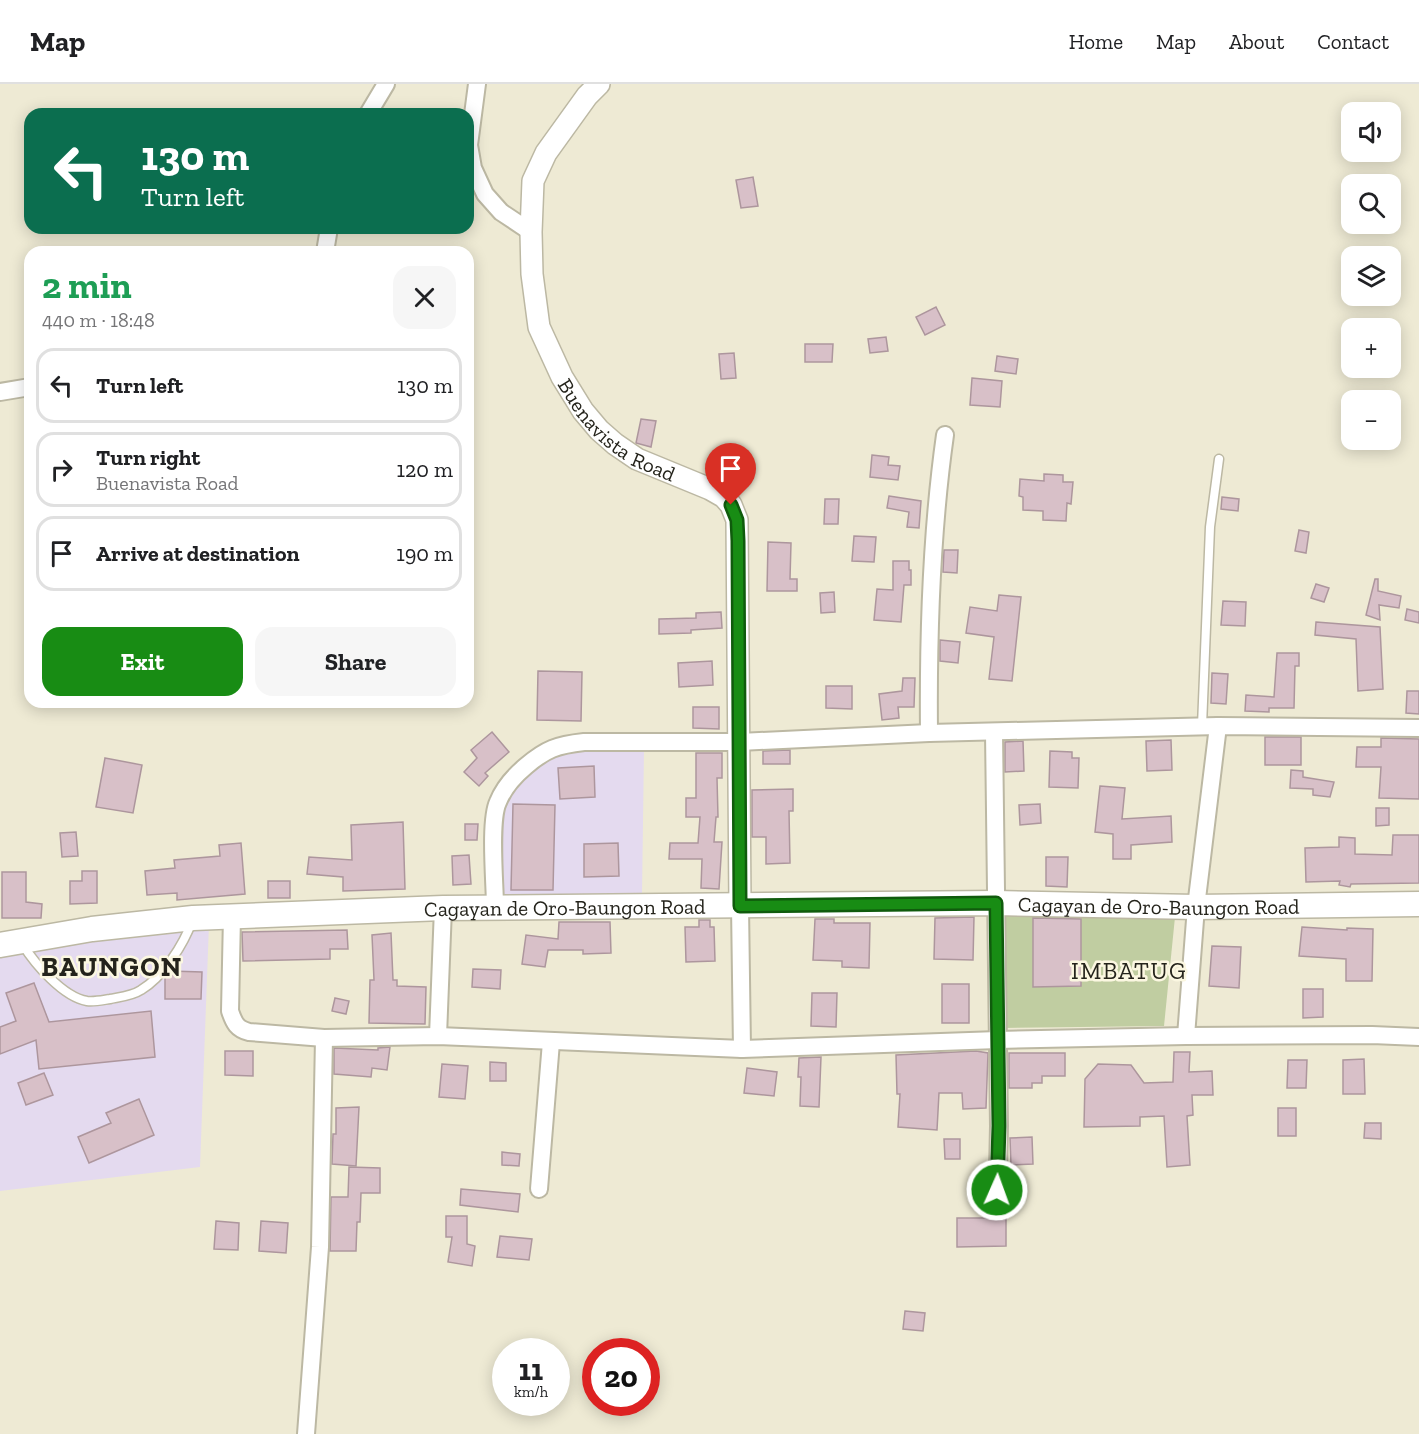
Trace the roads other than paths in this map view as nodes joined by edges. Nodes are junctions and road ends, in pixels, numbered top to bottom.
1 (387, 84) edge
2 (477, 84) edge
3 (599, 84) edge
4 (372, 108) edge
5 (473, 108) edge
6 (474, 170) edge
7 (531, 232) junction
8 (24, 388) edge
9 (0, 392) edge
10 (945, 435) dead end
11 (1219, 459) dead end
12 (1210, 726) junction
13 (1419, 728) edge
14 (929, 733) junction
15 (994, 733) junction
16 (740, 742) junction
17 (996, 903) junction
18 (1419, 904) edge
19 (740, 906) junction
20 (495, 907) junction
21 (1196, 907) junction
22 (443, 908) junction
23 (232, 916) junction
24 (193, 918) junction
25 (10, 943) edge
26 (438, 1036) junction
27 (1186, 1036) junction
28 (1419, 1037) edge
29 (324, 1038) junction
30 (998, 1040) junction
31 (551, 1042) junction
32 (742, 1049) junction
33 (998, 1171) joint
34 (539, 1189) dead end
35 (997, 1210) dead end
36 (306, 1434) edge

1 - 4 street
2 - 5 street
3 - 7 street, Buenavista Road
6 - 7 street
7 - 16 street, Buenavista Road
8 - 9 street
10 - 14 street
11 - 12 lane
12 - 13 street
12 - 15 street
12 - 21 street
14 - 15 street
14 - 16 street
15 - 17 street
16 - 19 street, Buenavista Road
16 - 20 street
17 - 19 main road, Cagayan de Oro-Baungon Road
17 - 21 main road, Cagayan de Oro-Baungon Road
17 - 30 street
18 - 21 main road, Cagayan de Oro-Baungon Road
19 - 20 main road, Cagayan de Oro-Baungon Road
19 - 32 street
20 - 22 main road, Cagayan de Oro-Baungon Road
21 - 27 street
22 - 23 main road, Cagayan de Oro-Baungon Road
22 - 26 street
23 - 24 main road, Cagayan de Oro-Baungon Road
23 - 29 street
24 - 25 main road, Cagayan de Oro-Baungon Road
24 - 25 lane
26 - 29 street
26 - 31 street
27 - 28 street
27 - 30 street
29 - 36 street
30 - 32 street
30 - 33 street
31 - 32 street
31 - 34 street
33 - 35 lane

